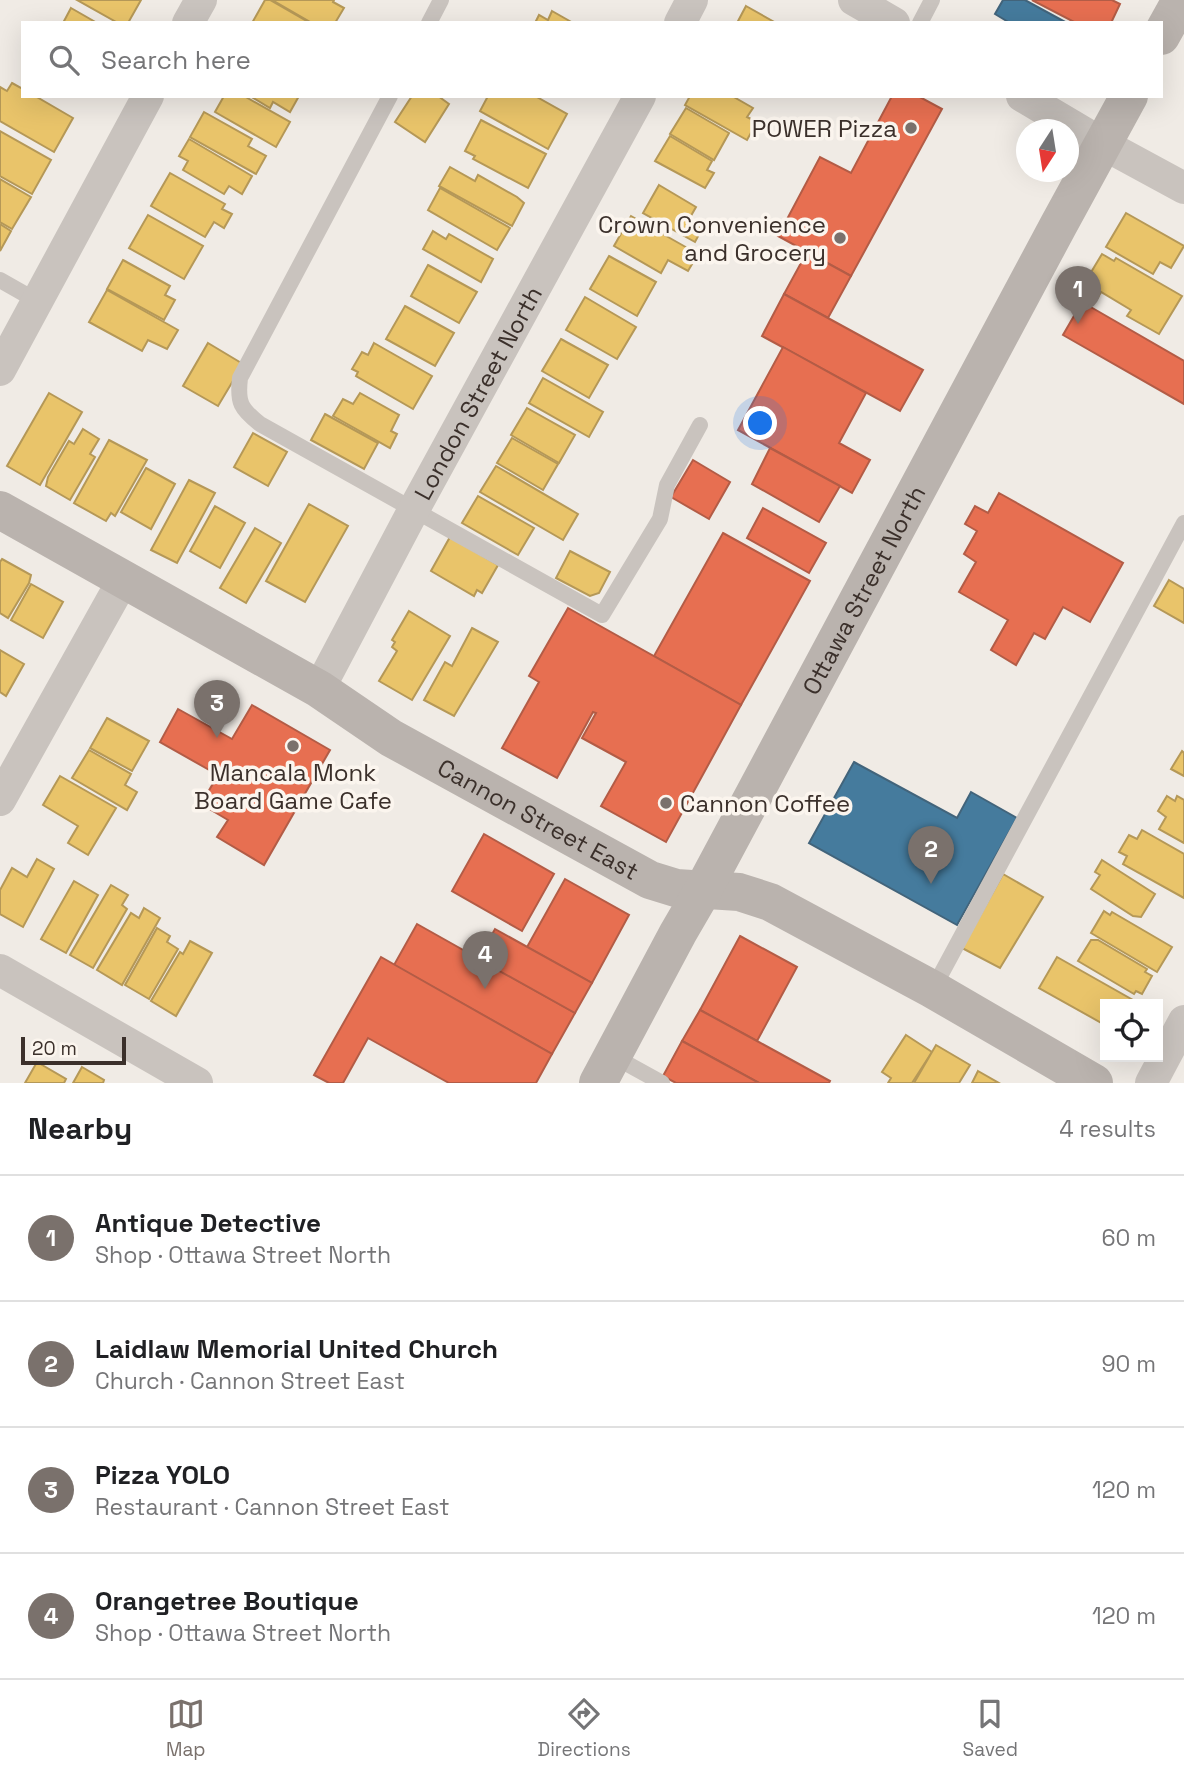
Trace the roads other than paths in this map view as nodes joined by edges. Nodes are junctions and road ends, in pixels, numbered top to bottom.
1 (201, 0) edge
2 (441, 0) edge
3 (692, 0) edge
4 (854, 0) edge
5 (932, 0) edge
6 (1181, 0) edge
7 (189, 21) edge
8 (430, 21) edge
9 (681, 21) edge
10 (891, 21) edge
11 (921, 21) edge
12 (1163, 32) edge
13 (147, 98) edge
14 (389, 98) edge
15 (639, 98) edge
16 (1025, 98) edge
17 (1128, 98) edge
18 (1103, 144) junction
19 (1184, 188) edge
20 (0, 279) edge
21 (37, 300) junction
22 (0, 370) edge
23 (700, 425) dead end
24 (0, 510) edge
25 (414, 511) junction
26 (1184, 523) edge
27 (123, 580) junction
28 (319, 689) junction
29 (0, 800) edge
30 (704, 890) junction
31 (0, 970) edge
32 (932, 989) junction
33 (1184, 1021) edge
34 (605, 1069) edge
35 (197, 1083) edge
36 (662, 1083) edge
37 (1094, 1083) edge
38 (1151, 1083) edge

1 - 7 street
2 - 8 lane
3 - 9 street
4 - 10 street
5 - 11 lane
6 - 12 main road
13 - 21 street
14 - 25 lane
15 - 25 street, London Street North
16 - 18 street
17 - 18 main road, Ottawa Street North
18 - 19 street
18 - 30 main road, Ottawa Street North
20 - 21 lane
21 - 22 street
23 - 25 lane
24 - 27 main road, Cannon Street East
25 - 28 street, London Street North
26 - 32 lane
27 - 28 main road, Cannon Street East
27 - 29 street
28 - 30 main road, Cannon Street East
30 - 32 main road, Cannon Street East
30 - 34 main road, Ottawa Street North
31 - 35 street
32 - 37 main road, Cannon Street East
33 - 38 street
34 - 36 lane

